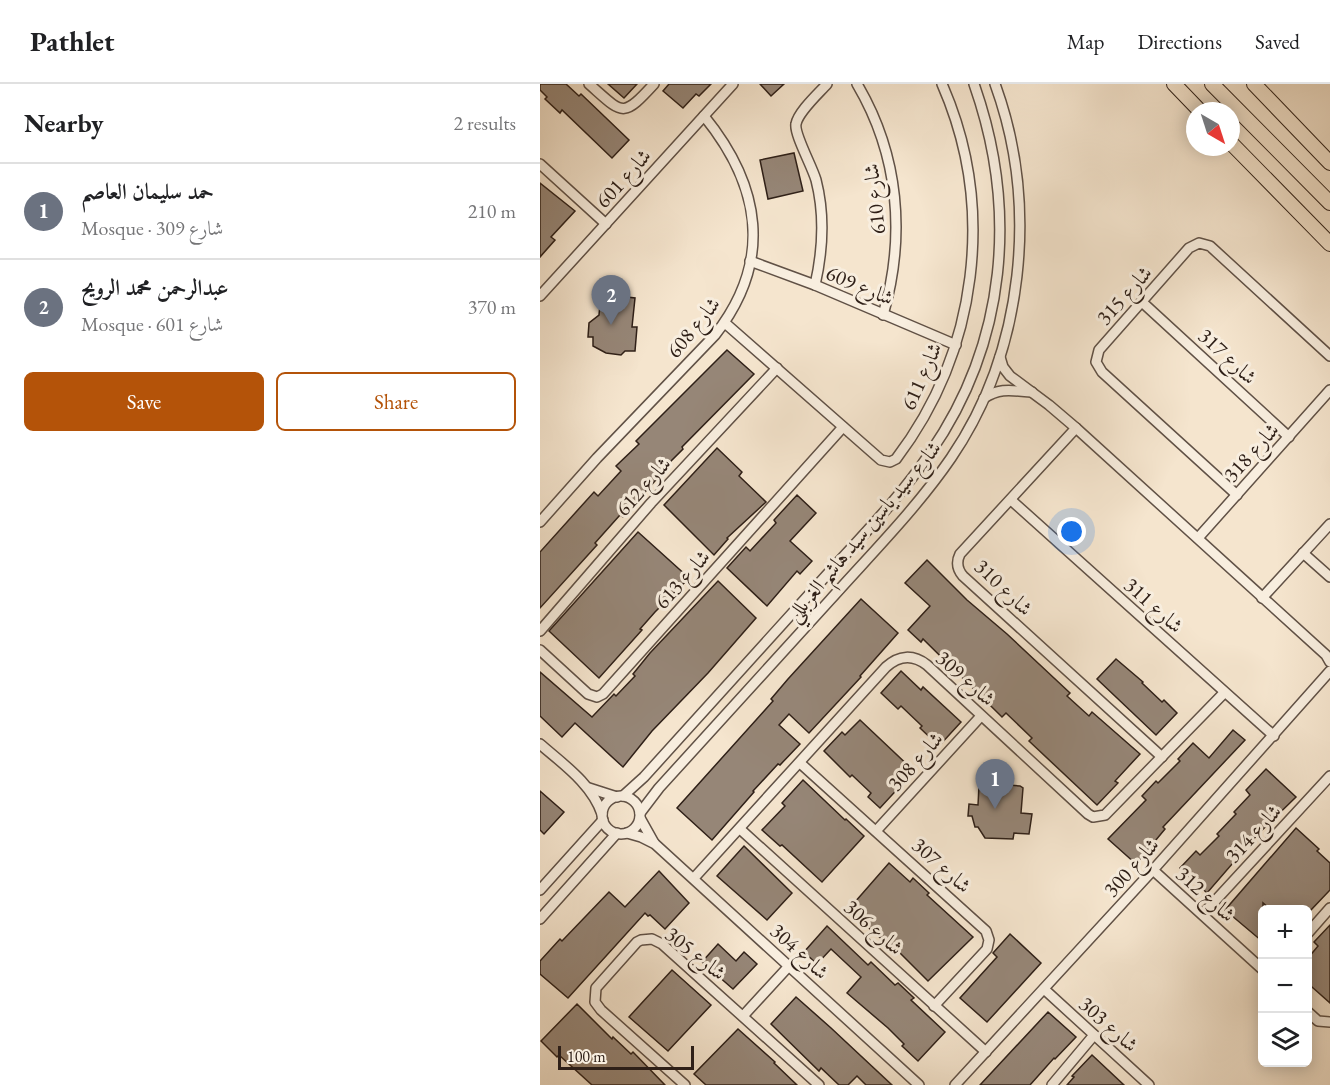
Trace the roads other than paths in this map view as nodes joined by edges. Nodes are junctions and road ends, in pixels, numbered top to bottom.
1 (590, 84) edge
2 (654, 84) edge
3 (733, 84) edge
4 (827, 84) edge
5 (857, 84) edge
6 (942, 84) edge
7 (974, 84) edge
8 (995, 84) edge
9 (1174, 84) edge
10 (1212, 84) edge
11 (1254, 84) edge
12 (1263, 84) edge
13 (1191, 102) edge
14 (704, 116) junction
15 (1304, 136) junction
16 (1240, 152) edge
17 (1330, 163) edge
18 (540, 164) edge
19 (1330, 203) edge
20 (606, 224) junction
21 (1330, 244) edge
22 (750, 261) junction
23 (815, 285) junction
24 (540, 296) edge
25 (1142, 302) junction
26 (883, 315) junction
27 (725, 323) junction
28 (956, 345) junction
29 (1330, 356) edge
30 (1000, 357) junction
31 (777, 368) junction
32 (1330, 390) edge
33 (1032, 392) junction
34 (984, 398) junction
35 (843, 427) junction
36 (1076, 428) junction
37 (1289, 437) junction
38 (921, 467) junction
39 (935, 480) junction
40 (1237, 495) junction
41 (1011, 500) junction
42 (540, 522) edge
43 (1330, 524) edge
44 (1198, 538) junction
45 (1304, 553) junction
46 (1330, 577) edge
47 (1262, 597) junction
48 (540, 632) edge
49 (540, 650) edge
50 (1330, 662) edge
51 (1330, 671) edge
52 (1224, 693) junction
53 (981, 716) junction
54 (1274, 736) junction
55 (540, 744) edge
56 (1162, 757) junction
57 (800, 763) junction
58 (1330, 776) edge
59 (589, 788) junction
60 (620, 796) junction
61 (640, 815) junction
62 (602, 817) junction
63 (740, 829) junction
64 (876, 831) junction
65 (622, 833) junction
66 (655, 844) junction
67 (1153, 870) junction
68 (694, 878) junction
69 (540, 890) edge
70 (1330, 908) edge
71 (1203, 914) junction
72 (540, 919) edge
73 (1312, 928) edge
74 (1258, 964) edge
75 (789, 966) junction
76 (1044, 989) junction
77 (934, 1006) junction
78 (1310, 1013) edge
79 (743, 1016) junction
80 (1330, 1022) edge
81 (1094, 1035) junction
82 (986, 1052) junction
83 (685, 1085) edge
84 (819, 1085) edge
85 (920, 1085) edge
86 (955, 1085) edge
87 (1052, 1085) edge
88 (1149, 1085) edge

1 - 2 street
3 - 14 street, شارع 601
4 - 23 street
5 - 26 street, شارع 610
6 - 28 street, شارع 611
7 - 38 street, شارع سيد ياسين سيد هاشم الغربللي
8 - 30 street, شارع سيد ياسين سيد هاشم الغربللي
9 - 13 highway
10 - 19 highway
11 - 15 highway
12 - 15 street
14 - 20 street, شارع 601
14 - 22 street, شارع 608
15 - 17 highway
16 - 21 highway
18 - 20 street
20 - 24 street, شارع 601
22 - 23 street, شارع 609
22 - 27 street, شارع 608
23 - 26 street, شارع 609
25 - 29 street, شارع 315
25 - 37 street, شارع 317
25 - 40 street, شارع 315
26 - 28 street, شارع 609
27 - 31 street, شارع 611
27 - 42 street, شارع 608
28 - 35 street, شارع 611
30 - 33 street
30 - 34 street, شارع سيد ياسين سيد هاشم الغربللي
31 - 35 street, شارع 611
31 - 48 street, شارع 612
32 - 37 street, شارع 318
33 - 34 street
33 - 36 street
34 - 39 street, شارع سيد ياسين سيد هاشم الغربللي
35 - 49 street, شارع 613
36 - 41 street, شارع 310
36 - 44 street
37 - 40 street, شارع 318
38 - 39 street
38 - 60 street, شارع سيد ياسين سيد هاشم الغربللي
39 - 61 street, شارع سيد ياسين سيد هاشم الغربللي
40 - 44 street, شارع 318
41 - 52 street, شارع 311
41 - 56 street, شارع 310
43 - 45 street
44 - 47 street
45 - 46 street
45 - 47 street
47 - 50 street
51 - 54 street, شارع 300
52 - 54 street, شارع 311
52 - 56 street, شارع 309
53 - 56 street, شارع 309
53 - 57 street, شارع 309
53 - 64 street, شارع 308
54 - 67 street, شارع 300
55 - 59 street
57 - 63 street, شارع 309
57 - 64 street, شارع 307
58 - 71 street, شارع 314
59 - 60 street
59 - 62 street
60 - 61 street
60 - 62 street
61 - 65 street
61 - 66 street, شارع 304
62 - 65 street
62 - 69 street
63 - 68 street, شارع 309
63 - 77 street, شارع 306
64 - 77 street, شارع 307
65 - 66 street, شارع 304
65 - 72 street
66 - 68 street, شارع 304
67 - 71 street, شارع 312
67 - 76 street, شارع 300
68 - 75 street, شارع 304
70 - 73 street
71 - 74 street, شارع 312
75 - 79 street
75 - 85 street, شارع 304
76 - 81 street, شارع 303
76 - 82 street, شارع 300
77 - 82 street, شارع 306
78 - 80 street
79 - 83 street, شارع 305
79 - 84 street, شارع 305
81 - 87 street
81 - 88 street, شارع 303
82 - 86 street, شارع 300

